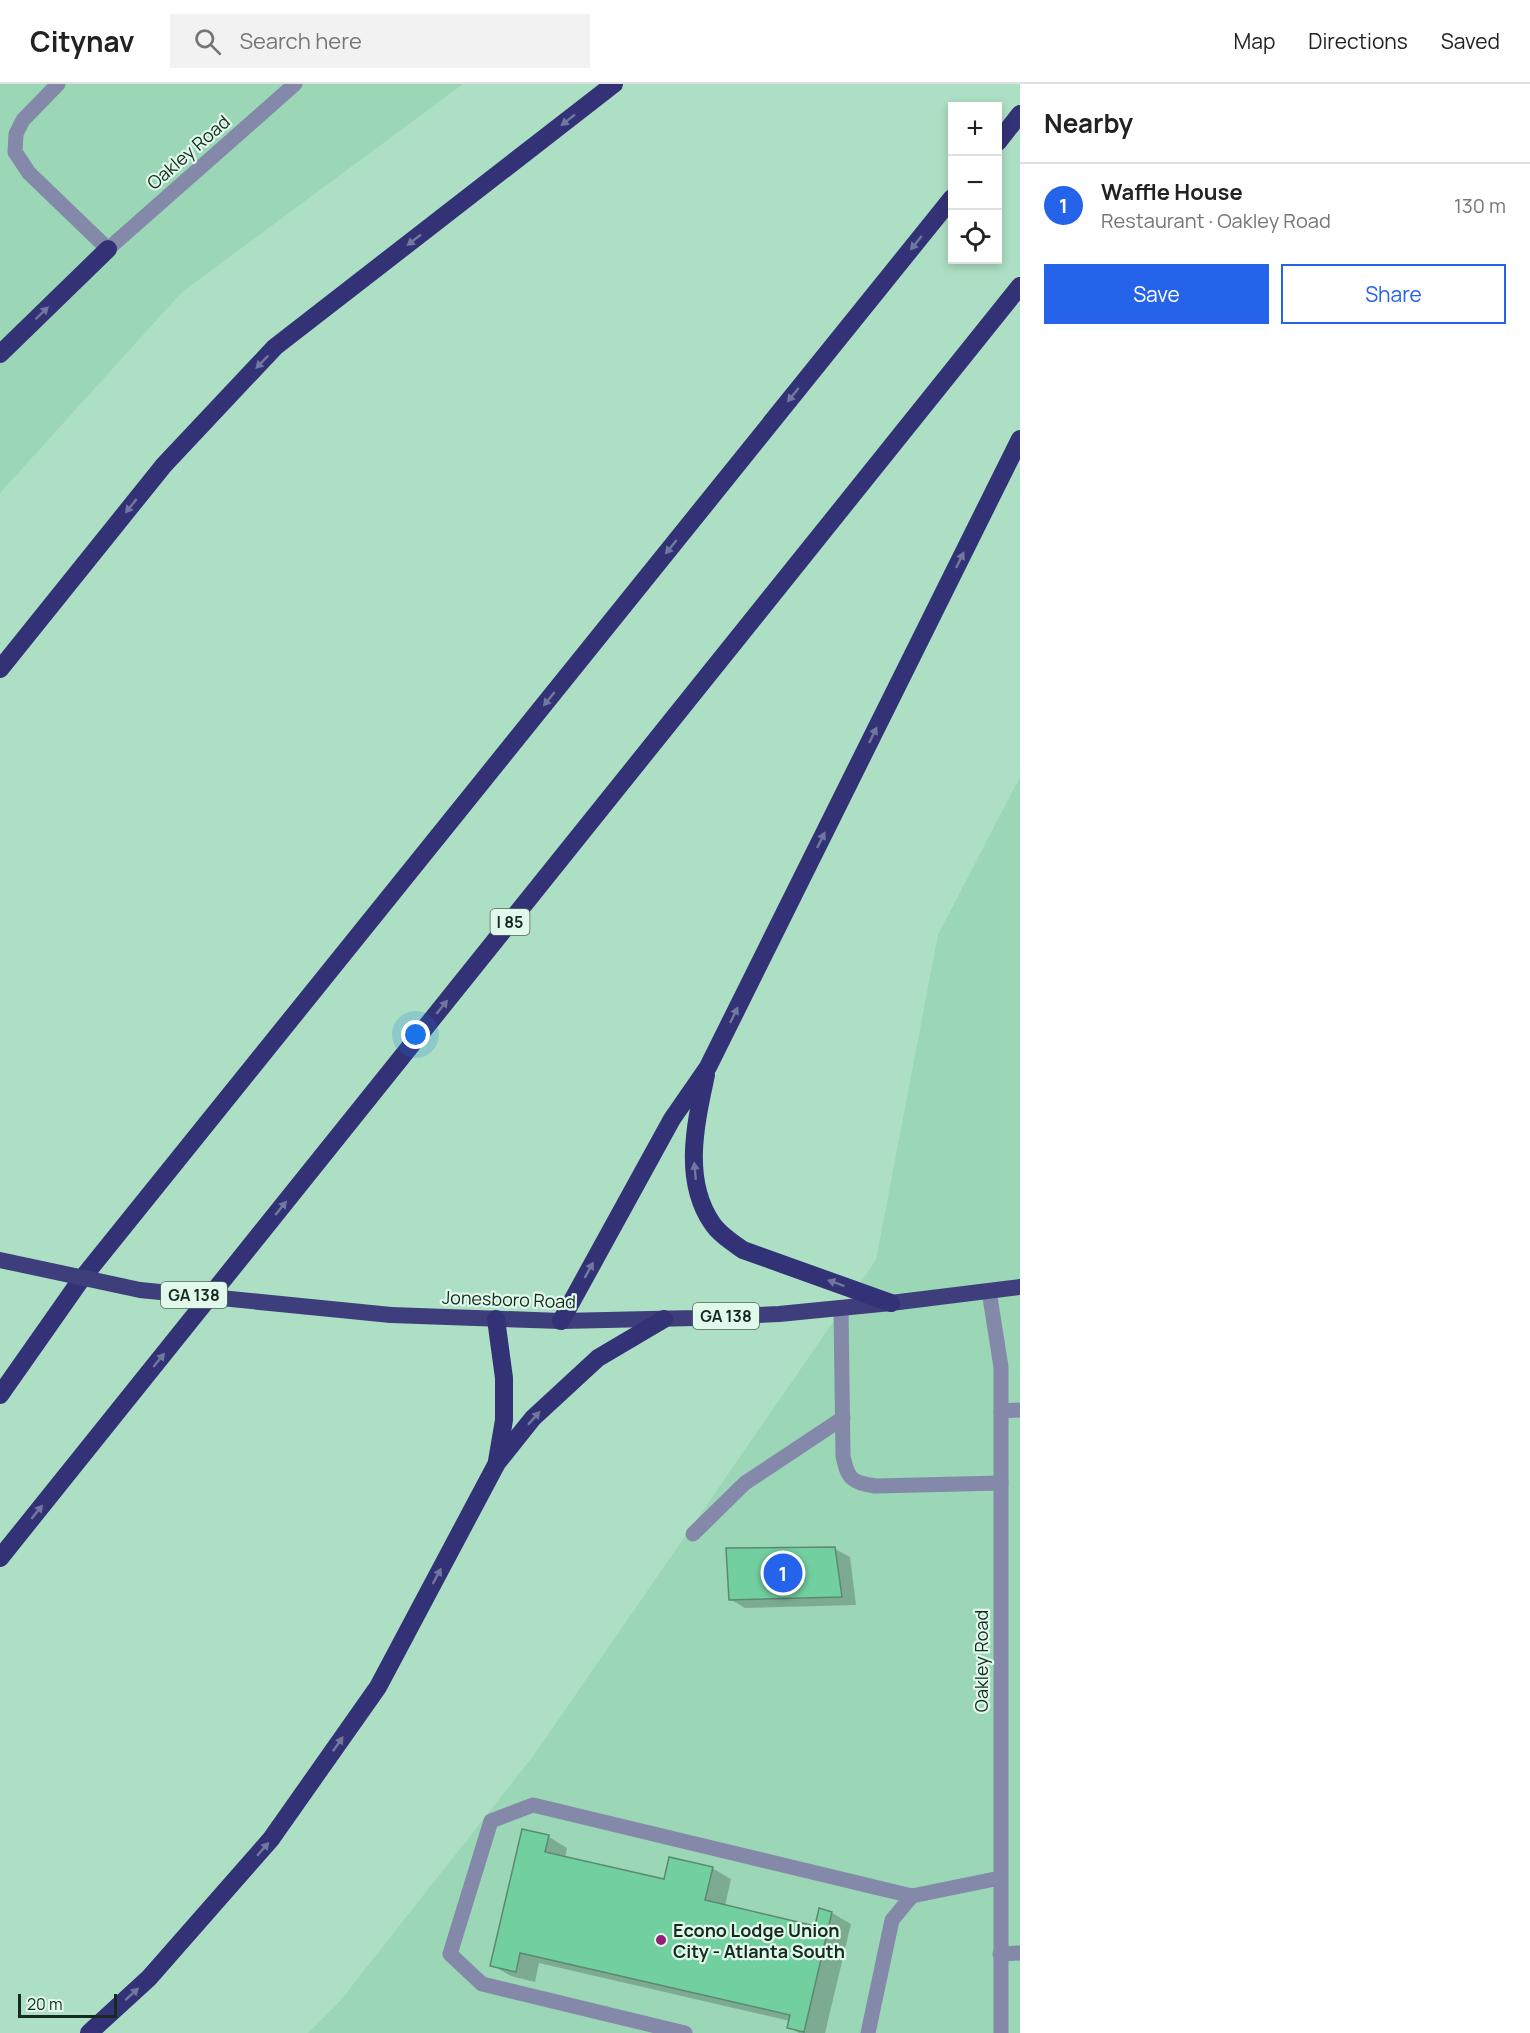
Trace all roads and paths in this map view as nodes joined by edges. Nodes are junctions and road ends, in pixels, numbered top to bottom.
1 (58, 84) edge
2 (295, 84) edge
3 (614, 84) edge
4 (1020, 114) edge
5 (1002, 137) edge
6 (948, 203) edge
7 (108, 249) junction
8 (1020, 286) edge
9 (0, 354) edge
10 (1020, 440) edge
11 (0, 669) edge
12 (708, 1067) junction
13 (0, 1260) edge
14 (1020, 1287) edge
15 (989, 1291) junction
16 (891, 1303) junction
17 (841, 1308) junction
18 (496, 1319) junction
19 (664, 1319) junction
20 (561, 1321) junction
21 (0, 1395) edge
22 (1020, 1410) edge
23 (1001, 1411) junction
24 (843, 1419) junction
25 (497, 1463) junction
26 (1001, 1483) junction
27 (693, 1534) dead end
28 (0, 1558) edge
29 (1000, 1878) junction
30 (912, 1896) junction
31 (1020, 1953) edge
32 (1000, 1954) junction
33 (89, 2033) edge
34 (684, 2033) edge
35 (868, 2033) edge
36 (1001, 2033) edge

1 - 7 street
2 - 7 street, Oakley Road
3 -> 11 highway
4 - 5 highway
6 -> 21 highway
9 -> 7 highway
28 -> 8 highway, I 85
12 -> 10 highway
16 -> 12 highway
20 -> 12 highway
13 - 18 highway, Jonesboro Road / GA 138, bridge
14 - 15 highway, Jonesboro Road / GA 138
15 - 16 highway, Jonesboro Road / GA 138
15 - 23 street, Oakley Road
16 - 17 highway, Jonesboro Road / GA 138
17 - 19 highway, Jonesboro Road / GA 138
17 - 24 street
18 - 20 highway, Jonesboro Road / GA 138
18 - 25 highway
19 - 20 highway, Jonesboro Road / GA 138
25 -> 19 highway
22 - 23 street
23 - 26 street, Oakley Road
24 - 26 street
24 - 27 street
33 -> 25 highway
26 - 29 street, Oakley Road
29 - 30 street
29 - 32 street, Oakley Road
30 - 34 street
30 - 35 street
31 - 32 street
32 - 36 street, Oakley Road

